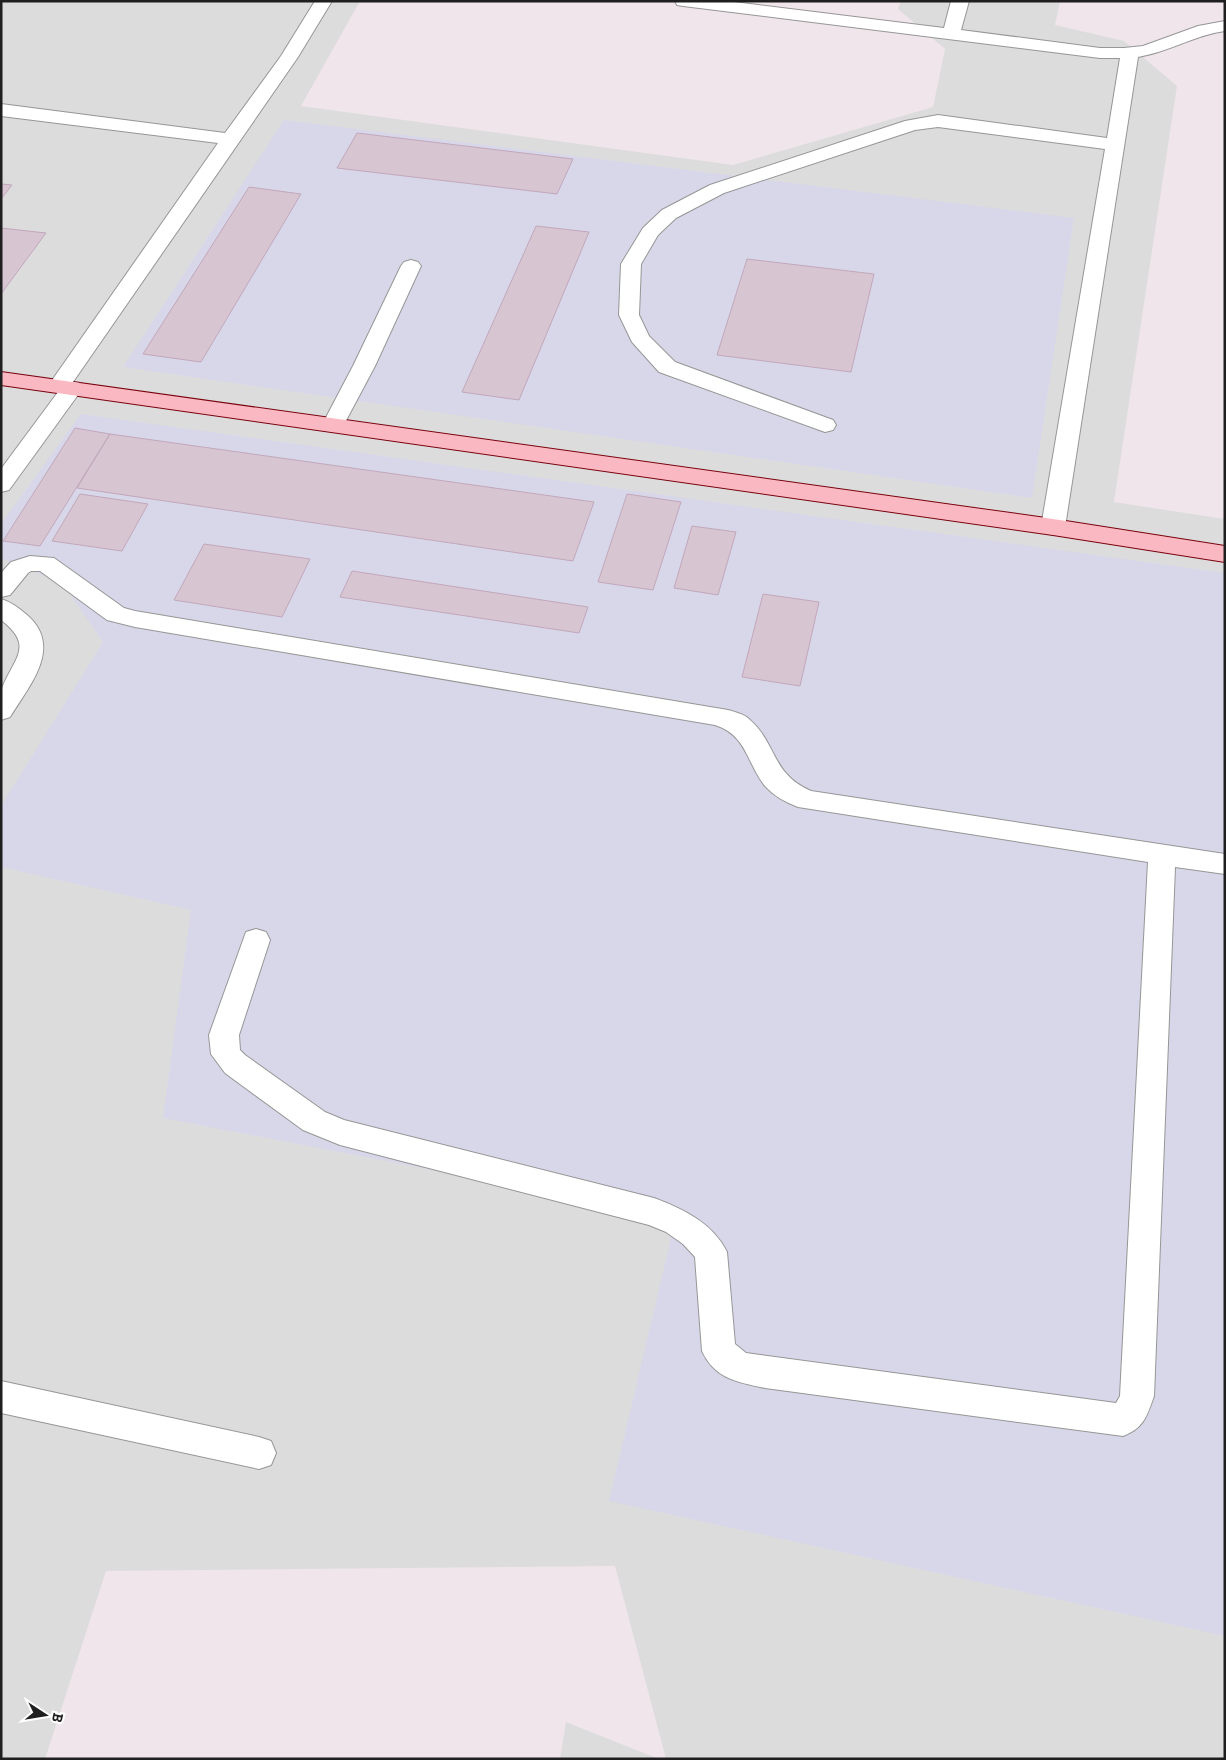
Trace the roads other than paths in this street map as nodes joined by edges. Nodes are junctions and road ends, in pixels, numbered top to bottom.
1 (324, 1) edge
2 (683, 1) edge
3 (960, 1) edge
4 (1225, 26) edge
5 (951, 35) junction
6 (1130, 54) junction
7 (1, 110) edge
8 (230, 139) junction
9 (1116, 145) junction
10 (411, 266) dead end
11 (1, 378) edge
12 (66, 387) junction
13 (333, 425) junction
14 (826, 425) dead end
15 (1, 486) edge
16 (1053, 527) junction
17 (1225, 554) edge
18 (1, 589) edge
19 (1, 607) edge
20 (1, 711) edge
21 (1162, 854) junction
22 (1225, 864) edge
23 (256, 940) dead end
24 (1, 1397) edge
25 (259, 1453) dead end

1 - 8 street
2 - 5 street
3 - 5 street
4 - 6 street
5 - 6 street
6 - 9 street
7 - 8 street
8 - 12 street
9 - 14 street
9 - 16 street
10 - 13 street
11 - 12 street
12 - 13 street
12 - 15 street
13 - 16 street
16 - 17 street
18 - 21 street
19 - 20 street
21 - 22 street
21 - 23 street
24 - 25 street

